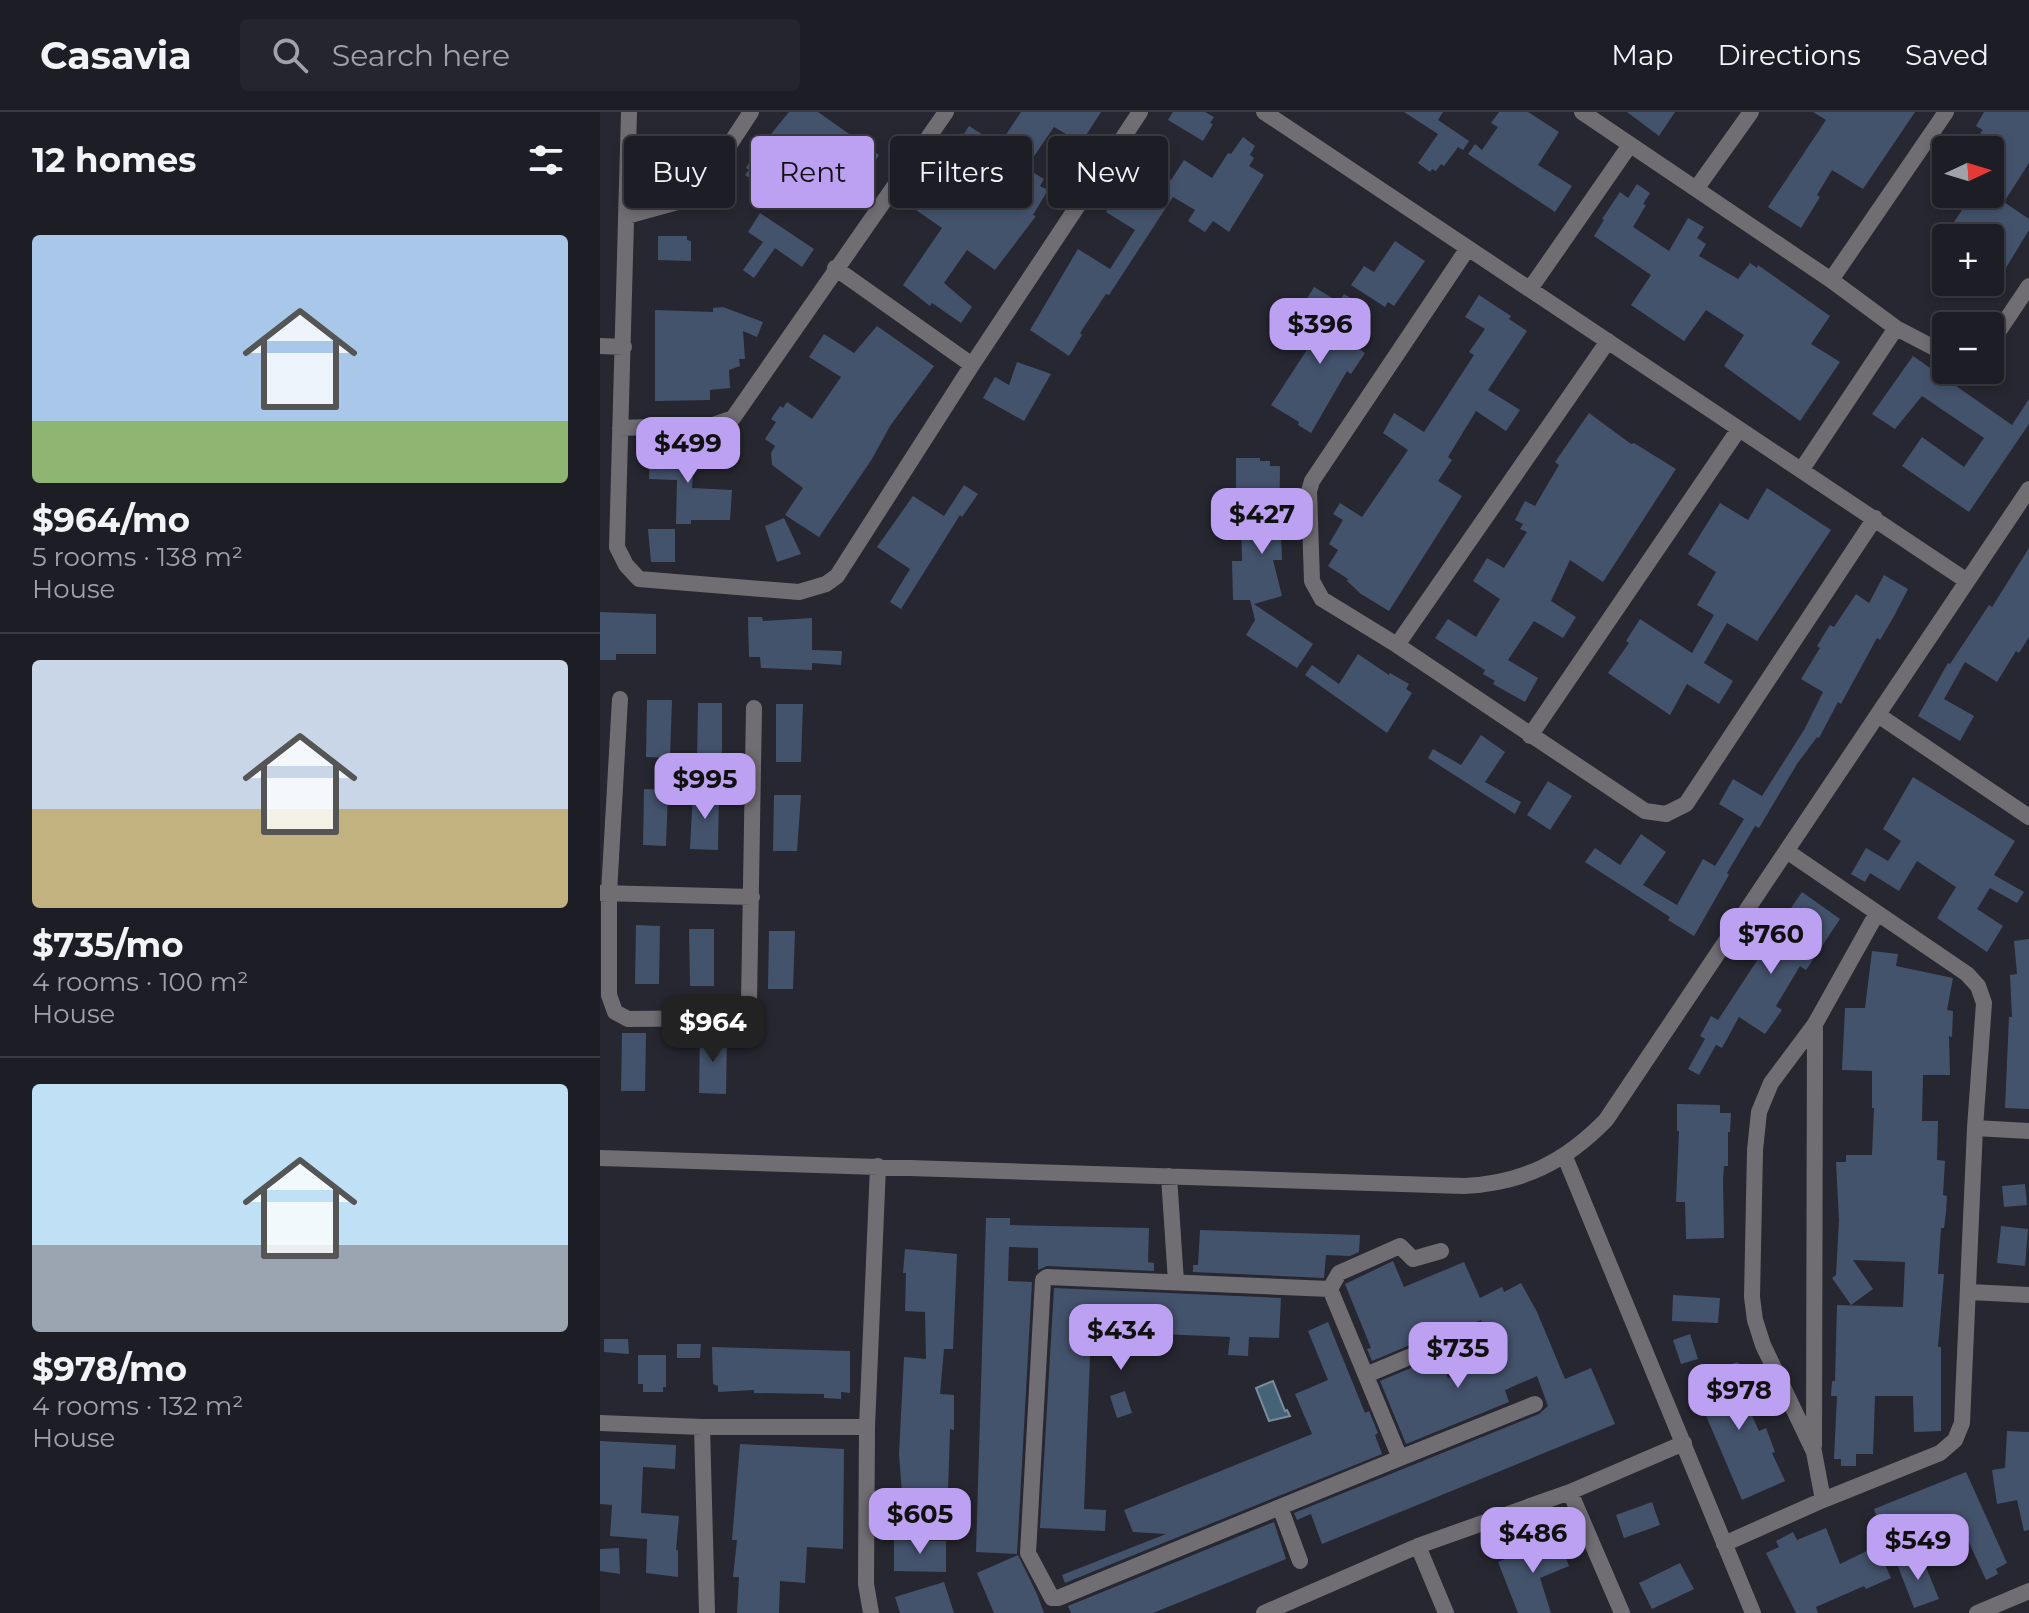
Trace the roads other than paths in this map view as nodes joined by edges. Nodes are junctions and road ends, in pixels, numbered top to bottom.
1 (629, 112) edge
2 (751, 112) edge
3 (946, 112) edge
4 (1140, 112) edge
5 (1264, 112) edge
6 (1582, 112) edge
7 (1751, 112) edge
8 (1946, 112) edge
9 (1630, 145) junction
10 (1696, 189) junction
11 (627, 216) junction
12 (1468, 248) junction
13 (835, 268) junction
14 (1831, 280) junction
15 (2029, 286) edge
16 (1530, 289) junction
17 (2004, 323) edge
18 (1896, 328) junction
19 (1608, 341) junction
20 (600, 346) edge
21 (624, 347) junction
22 (1932, 347) edge
23 (972, 365) junction
24 (620, 428) junction
25 (1739, 429) junction
26 (1802, 469) junction
27 (2029, 489) edge
28 (1875, 518) junction
29 (1967, 581) junction
30 (1397, 645) junction
31 (620, 699) dead end
32 (754, 708) dead end
33 (1878, 715) junction
34 (1530, 736) junction
35 (2029, 817) edge
36 (1788, 852) junction
37 (604, 893) edge
38 (752, 897) junction
39 (1877, 913) junction
40 (1815, 1024) junction
41 (1975, 1128) junction
42 (2029, 1131) edge
43 (1565, 1157) junction
44 (600, 1158) edge
45 (878, 1166) junction
46 (1169, 1176) junction
47 (1441, 1251) dead end
48 (1176, 1282) junction
49 (1330, 1289) junction
50 (1970, 1292) junction
51 (2029, 1295) edge
52 (1426, 1350) dead end
53 (1366, 1375) junction
54 (1535, 1404) dead end
55 (600, 1423) edge
56 (702, 1427) junction
57 (867, 1427) junction
58 (1684, 1443) junction
59 (1814, 1452) junction
60 (1400, 1458) junction
61 (1570, 1492) junction
62 (1823, 1500) junction
63 (1280, 1507) junction
64 (1724, 1544) junction
65 (1418, 1546) junction
66 (1300, 1561) dead end
67 (2029, 1591) edge
68 (1270, 1612) edge
69 (707, 1613) edge
70 (871, 1613) edge
71 (1446, 1613) edge
72 (1622, 1613) edge
73 (1753, 1613) edge
74 (1977, 1613) edge

1 - 11 street
2 - 11 street
3 - 13 street
4 - 23 street
5 - 12 street
6 - 9 street
7 - 10 street
8 - 14 street
9 - 10 street
9 - 16 street
10 - 14 street
11 - 21 street
12 - 16 street
12 - 30 street
13 - 23 street
13 - 24 street
14 - 18 street
15 - 17 street
16 - 19 street
18 - 22 street
18 - 26 street
19 - 25 street
19 - 30 street
20 - 21 street
21 - 24 street
23 - 24 street
25 - 26 street
25 - 34 street
26 - 28 street
27 - 29 street
28 - 29 street
28 - 34 street
29 - 33 street
30 - 34 street
31 - 37 street
32 - 38 street
33 - 35 street
33 - 36 street
36 - 39 street
36 - 43 street
37 - 38 street
37 - 38 street
39 - 40 street
39 - 41 street
40 - 59 street
40 - 59 street
41 - 42 street
41 - 50 street
43 - 46 street
43 - 58 street
44 - 45 street
45 - 46 street
45 - 57 street
46 - 48 street
47 - 49 street
48 - 49 street
48 - 63 street
49 - 53 street
50 - 51 street
50 - 62 street
52 - 53 street
53 - 60 street
54 - 60 street
55 - 56 street
56 - 57 street
56 - 69 street
57 - 70 street
58 - 61 street
58 - 64 street
59 - 62 street
60 - 63 street
61 - 65 street
61 - 72 street
62 - 64 street
63 - 66 street
64 - 73 street
65 - 68 street
65 - 71 street
67 - 74 street

